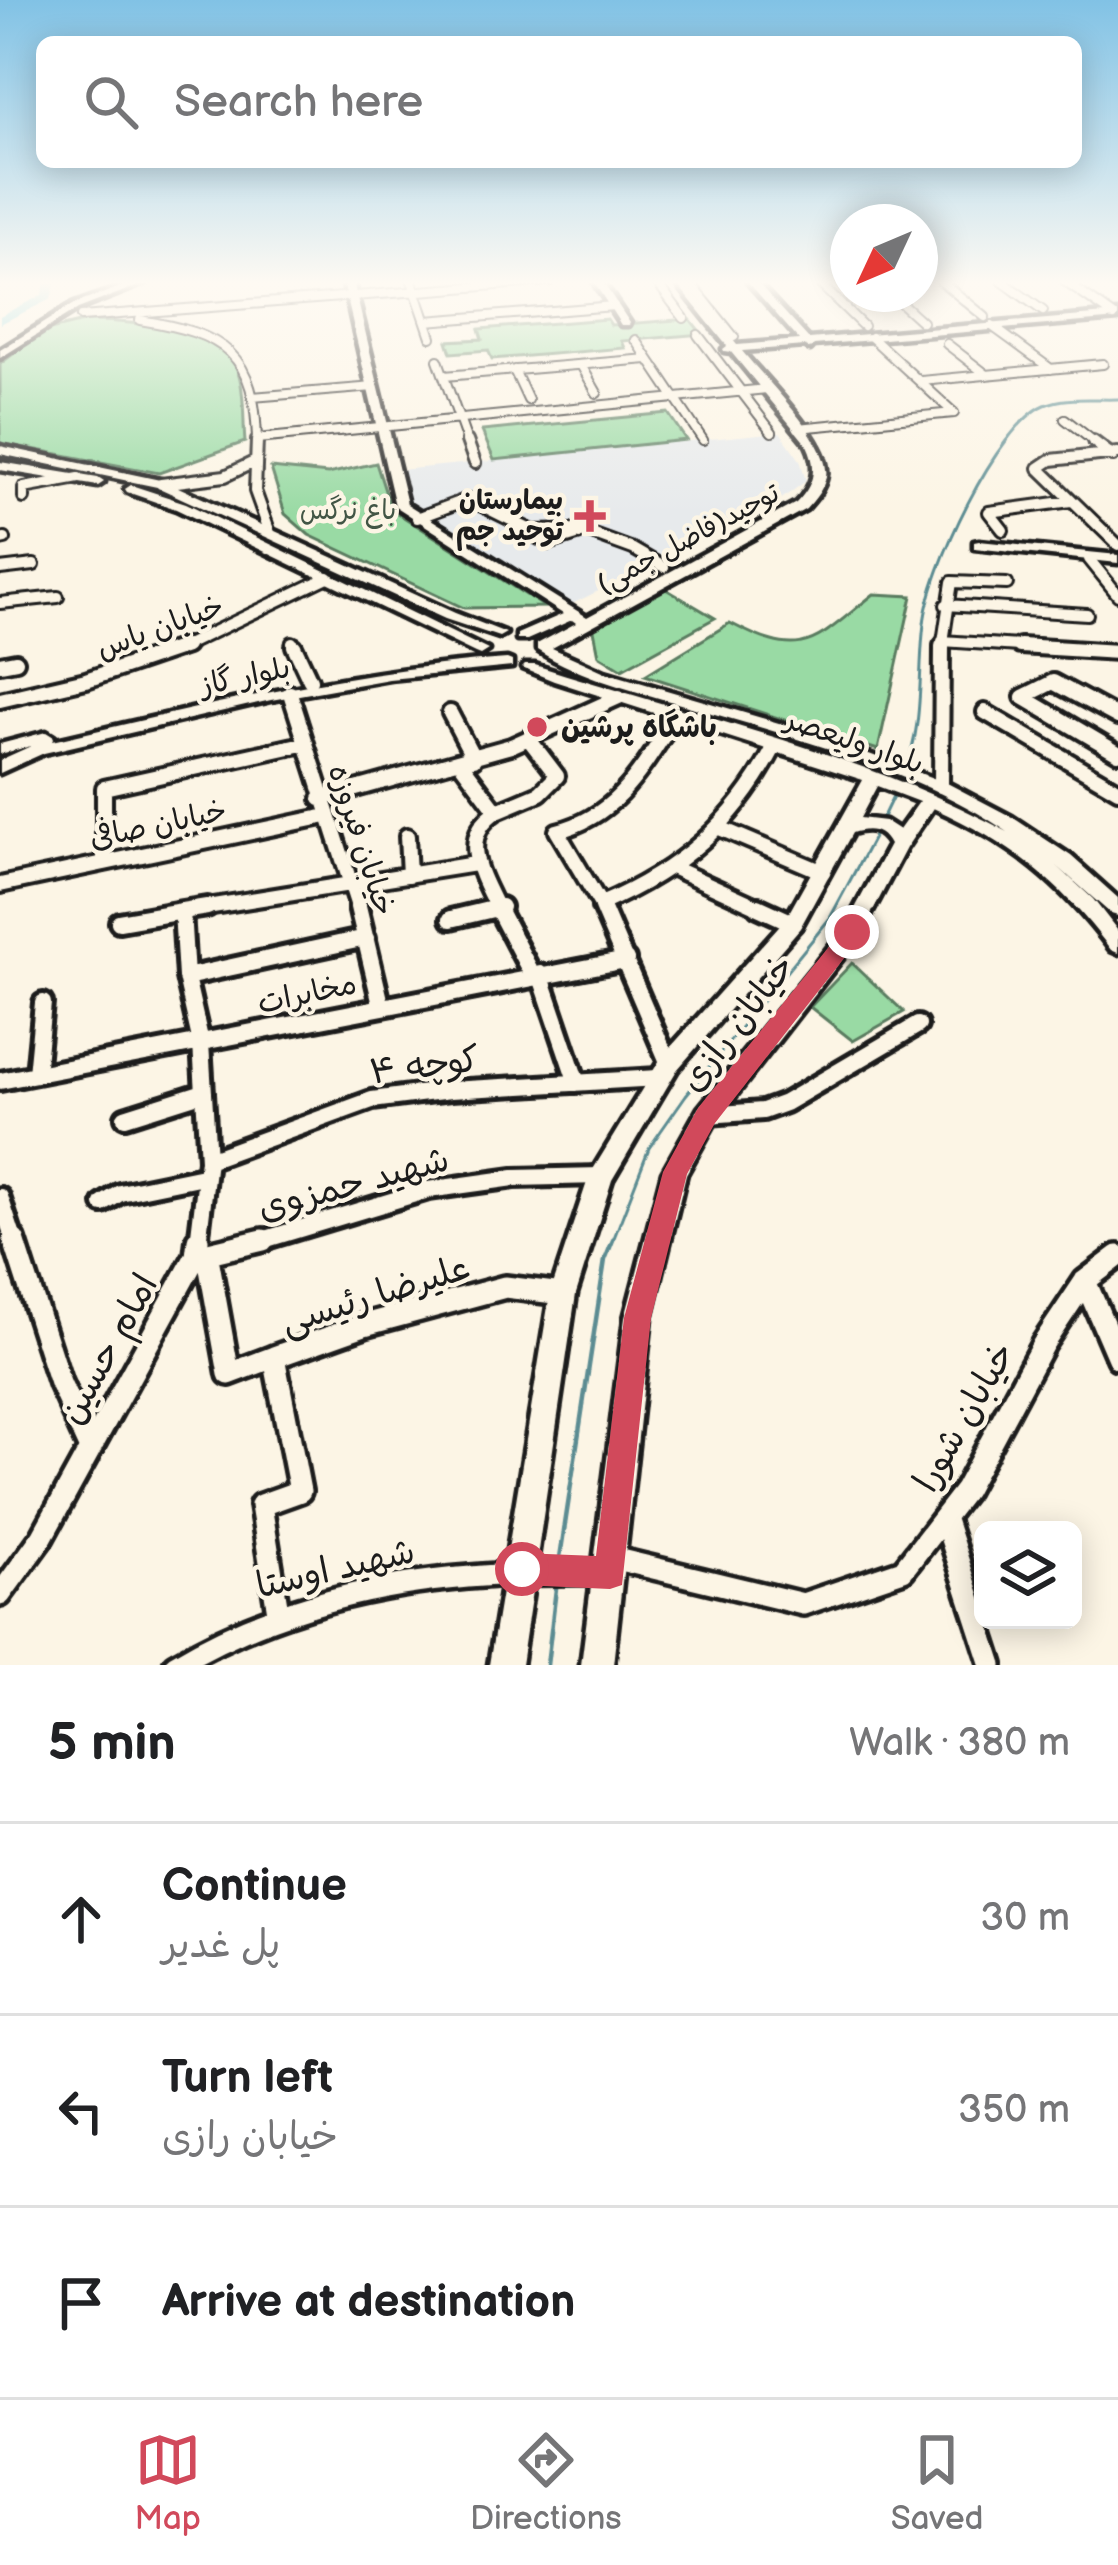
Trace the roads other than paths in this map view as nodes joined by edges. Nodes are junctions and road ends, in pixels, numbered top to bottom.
1 (242, 359) edge
2 (367, 359) edge
3 (648, 359) joint
4 (715, 359) edge
5 (738, 359) edge
6 (897, 359) edge
7 (965, 359) edge
8 (1037, 359) edge
9 (438, 360) dead end
10 (581, 364) junction
11 (1103, 364) dead end
12 (1051, 369) junction
13 (514, 370) junction
14 (987, 375) junction
15 (444, 376) junction
16 (921, 381) junction
17 (374, 387) junction
18 (761, 390) junction
19 (740, 392) junction
20 (597, 393) dead end
21 (252, 397) junction
22 (674, 398) junction
23 (528, 400) dead end
24 (459, 418) junction
25 (1065, 418) dead end
26 (383, 424) junction
27 (798, 428) junction
28 (772, 432) dead end
29 (257, 439) junction
30 (703, 440) dead end
31 (0, 449) edge
32 (1116, 456) edge
33 (254, 462) junction
34 (475, 463) dead end
35 (0, 466) edge
36 (79, 478) junction
37 (161, 484) junction
38 (24, 498) dead end
39 (1071, 501) junction
40 (419, 519) junction
41 (1003, 530) dead end
42 (270, 533) junction
43 (1118, 552) edge
44 (702, 554) junction
45 (1089, 559) junction
46 (34, 565) dead end
47 (664, 567) junction
48 (0, 569) edge
49 (328, 577) junction
50 (1007, 584) dead end
51 (1118, 595) edge
52 (58, 597) dead end
53 (0, 603) edge
54 (946, 605) junction
55 (1087, 614) dead end
56 (578, 618) junction
57 (499, 633) junction
58 (521, 637) junction
59 (942, 641) junction
60 (292, 642) dead end
61 (545, 649) junction
62 (480, 650) junction
63 (1118, 652) edge
64 (16, 661) dead end
65 (454, 661) junction
66 (0, 664) edge
67 (507, 664) junction
68 (530, 668) junction
69 (583, 677) junction
70 (310, 680) junction
71 (290, 694) junction
72 (620, 697) junction
73 (0, 700) edge
74 (985, 712) dead end
75 (450, 713) dead end
76 (677, 715) junction
77 (1118, 717) edge
78 (531, 742) junction
79 (303, 744) junction
80 (775, 746) junction
81 (1118, 753) edge
82 (7, 755) edge
83 (468, 761) junction
84 (883, 774) junction
85 (926, 788) junction
86 (1118, 790) edge
87 (320, 800) junction
88 (497, 812) junction
89 (327, 816) junction
90 (850, 827) junction
91 (722, 829) junction
92 (407, 836) dead end
93 (898, 845) junction
94 (104, 863) junction
95 (475, 864) junction
96 (671, 867) junction
97 (824, 872) junction
98 (409, 875) junction
99 (353, 884) junction
100 (0, 885) edge
101 (601, 904) junction
102 (501, 908) junction
103 (1118, 908) edge
104 (182, 911) junction
105 (452, 919) dead end
106 (118, 922) dead end
107 (793, 923) junction
108 (366, 938) junction
109 (1118, 945) edge
110 (626, 959) junction
111 (536, 975) junction
112 (186, 977) junction
113 (43, 1003) dead end
114 (381, 1004) junction
115 (918, 1025) dead end
116 (201, 1043) junction
117 (663, 1071) junction
118 (36, 1074) junction
119 (0, 1082) edge
120 (577, 1083) junction
121 (204, 1092) junction
122 (707, 1115) junction
123 (125, 1117) dead end
124 (206, 1168) junction
125 (601, 1176) junction
126 (0, 1197) edge
127 (103, 1204) dead end
128 (196, 1256) junction
129 (1118, 1256) edge
130 (1085, 1281) junction
131 (563, 1294) junction
132 (274, 1357) junction
133 (1118, 1358) edge
134 (89, 1447) junction
135 (944, 1517) junction
136 (611, 1566) junction
137 (522, 1569) junction
138 (0, 1595) edge
139 (278, 1612) junction
140 (212, 1654) edge
141 (175, 1665) edge
142 (505, 1665) edge
143 (596, 1665) edge
144 (992, 1665) edge

1 - 21 street
2 - 17 street
3 - 10 street
3 - 22 street
4 - 19 street
5 - 18 street, توحید(فاضل جمی)
6 - 16 street
7 - 14 street
8 - 12 street
9 - 15 street
10 - 13 street
10 - 20 street
11 - 12 street
12 - 14 street
13 - 15 street
13 - 23 street
14 - 16 street
15 - 24 street
16 - 27 street
17 - 21 street
17 - 26 street
18 - 19 street
18 - 27 street, توحید(فاضل جمی)
18 - 44 street, توحید(فاضل جمی)
19 - 22 street
19 - 28 street
21 - 29 street
22 - 24 street
22 - 30 street
24 - 26 street
24 - 34 street
25 - 32 street
26 - 29 street
26 - 40 street
27 - 44 street, توحید(فاضل جمی)
29 - 33 street
31 - 37 street
32 - 39 street
33 - 37 street
33 - 42 street
35 - 36 street
36 - 38 street
36 - 49 street
37 - 42 street
39 - 41 street
39 - 43 street
40 - 47 street
40 - 56 street
42 - 57 street
43 - 45 street
43 - 45 street
44 - 47 street, توحید(فاضل جمی)
44 - 56 street, توحید(فاضل جمی)
45 - 51 street
46 - 48 street
47 - 56 street, توحید(فاضل جمی)
49 - 62 street
49 - 73 street, خیابان یاس
50 - 54 street
52 - 53 street
54 - 55 street
54 - 59 street
56 - 58 street, توحید(فاضل جمی)
56 - 61 street, توحید(فاضل جمی)
57 - 58 street, بلوار ولیعصر
57 - 62 street
58 - 61 street, بلوار ولیعصر
59 - 63 street
59 - 85 street
60 - 70 street
61 - 68 street, توحید(فاضل جمی)
61 - 69 street, بلوار ولیعصر
62 - 65 street, بلوار گاز
62 - 67 street
64 - 66 street
65 - 67 street, بلوار گاز
65 - 70 street, بلوار گاز
65 - 71 street, بلوار گاز
67 - 68 street, بلوار ولیعصر
68 - 69 street, بلوار ولیعصر
69 - 72 street, بلوار ولیعصر
69 - 84 street, بلوار ولیعصر
70 - 82 street, بلوار گاز
71 - 79 street, خیابان فیروزه
71 - 82 street, بلوار گاز
72 - 76 street, بلوار ولیعصر
72 - 78 street
74 - 86 street
75 - 83 street
76 - 80 street, بلوار ولیعصر
76 - 101 street
77 - 81 street
78 - 83 street
78 - 88 street
79 - 87 street, خیابان فیروزه
79 - 94 street
80 - 84 street, بلوار ولیعصر
80 - 91 street
83 - 87 street
83 - 88 street
84 - 85 street, بلوار ولیعصر
84 - 90 street
85 - 93 street, خیابان رازی
85 - 103 street, بلوار ولیعصر
85 - 109 street, بلوار ولیعصر
87 - 89 street, خیابان فیروزه
88 - 95 street
89 - 94 street, خیابان صافی
89 - 99 street, خیابان فیروزه
90 - 93 street
90 - 97 street
91 - 96 street
91 - 97 street
92 - 98 street
93 - 122 street, خیابان رازی
94 - 100 street, خیابان صافی
95 - 98 street
95 - 102 street
96 - 101 street
96 - 107 street
97 - 107 street
98 - 99 street
99 - 104 street
99 - 108 street, خیابان فیروزه
101 - 110 street
102 - 105 street
102 - 111 street
104 - 106 street
104 - 112 street
107 - 117 street
108 - 112 street
108 - 114 street, خیابان فیروزه
110 - 111 street, مخابرات
110 - 117 street
111 - 114 street, مخابرات
111 - 120 street
112 - 116 street
113 - 118 street
114 - 116 street, مخابرات
115 - 122 street
116 - 118 street, مخابرات
116 - 121 street
117 - 120 street, کوچه ۴
117 - 125 street
118 - 119 street, مخابرات
120 - 124 street, کوچه ۴
121 - 123 street
121 - 124 street
122 - 136 street, خیابان رازی
124 - 127 street, کوچه ۴
124 - 128 street
125 - 128 street, شهید حمزوی
125 - 131 street
126 - 134 street
128 - 132 street
128 - 134 street, امام حسین
129 - 130 street, خیابان شورا
130 - 133 street
130 - 135 street, خیابان شورا
131 - 132 street, علیرضا رئیسی
131 - 137 street
132 - 139 street, علیرضا رئیسی
134 - 138 street, امام حسین
135 - 136 street, خیابان شورا
135 - 144 street
136 - 137 street, خیابان شورا
136 - 143 street, خیابان رازی
137 - 139 street, شهید اوستا
137 - 142 street
139 - 140 street, شهید اوستا
140 - 141 street, شهید اوستا

